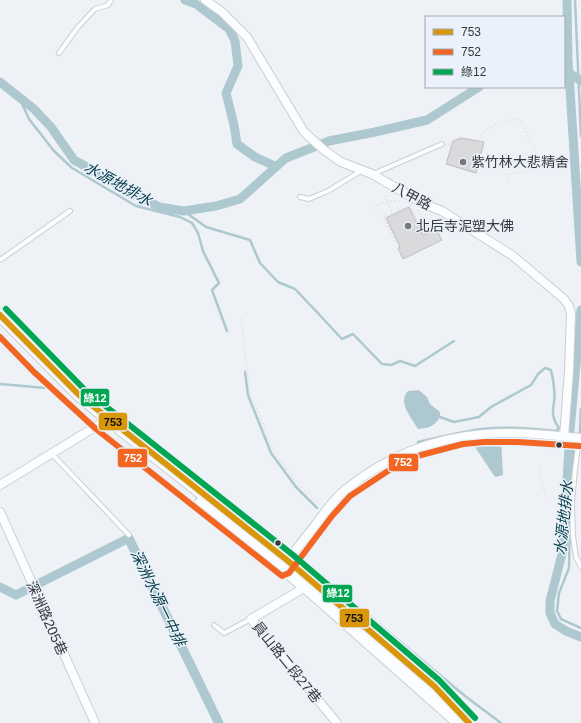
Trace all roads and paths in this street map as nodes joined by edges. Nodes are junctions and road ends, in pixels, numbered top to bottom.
1 (111, 0) edge
2 (205, 0) edge
3 (59, 53) dead end
4 (442, 144) joint
5 (478, 150) junction
6 (364, 170) junction
7 (372, 174) junction
8 (508, 175) junction
9 (509, 180) dead end
10 (392, 186) junction
11 (300, 197) dead end
12 (388, 202) junction
13 (413, 205) dead end
14 (416, 208) dead end
15 (373, 209) dead end
16 (70, 211) dead end
17 (392, 212) junction
18 (421, 229) junction
19 (402, 239) junction
20 (403, 243) dead end
21 (0, 260) edge
22 (0, 315) edge
23 (241, 318) dead end
24 (0, 326) edge
25 (104, 421) junction
26 (573, 437) edge
27 (52, 454) junction
28 (540, 469) dead end
29 (0, 486) edge
30 (548, 502) dead end
31 (326, 511) junction
32 (0, 512) edge
33 (129, 535) dead end
34 (285, 565) junction
35 (581, 567) edge
36 (310, 585) junction
37 (250, 619) junction
38 (214, 625) dead end
39 (95, 723) edge
40 (337, 723) edge
41 (459, 723) edge
42 (469, 723) edge

1 - 3 lane
2 - 6 street, 八甲路
4 - 5 path
4 - 7 lane
5 - 8 path
5 - 8 path
6 - 7 street, 八甲路
6 - 11 lane
7 - 10 street, 八甲路
8 - 9 path
10 - 12 path
10 - 26 street, 八甲路
12 - 13 path
12 - 15 path
12 - 17 path
14 - 18 path
16 - 21 lane
17 - 18 path
17 - 19 path
18 - 19 path
19 - 20 path
22 - 25 main road
23 - 31 path
24 - 25 main road
25 - 27 street
25 - 34 main road
26 - 31 street
26 - 35 lane
27 - 29 street
27 - 33 lane
28 - 30 path
31 - 34 street
32 - 39 street, 深洲路205巷
34 - 36 main road
36 - 37 street, 員山路二段27巷
36 - 41 main road
36 - 42 main road
37 - 38 lane
37 - 40 street, 員山路二段27巷

